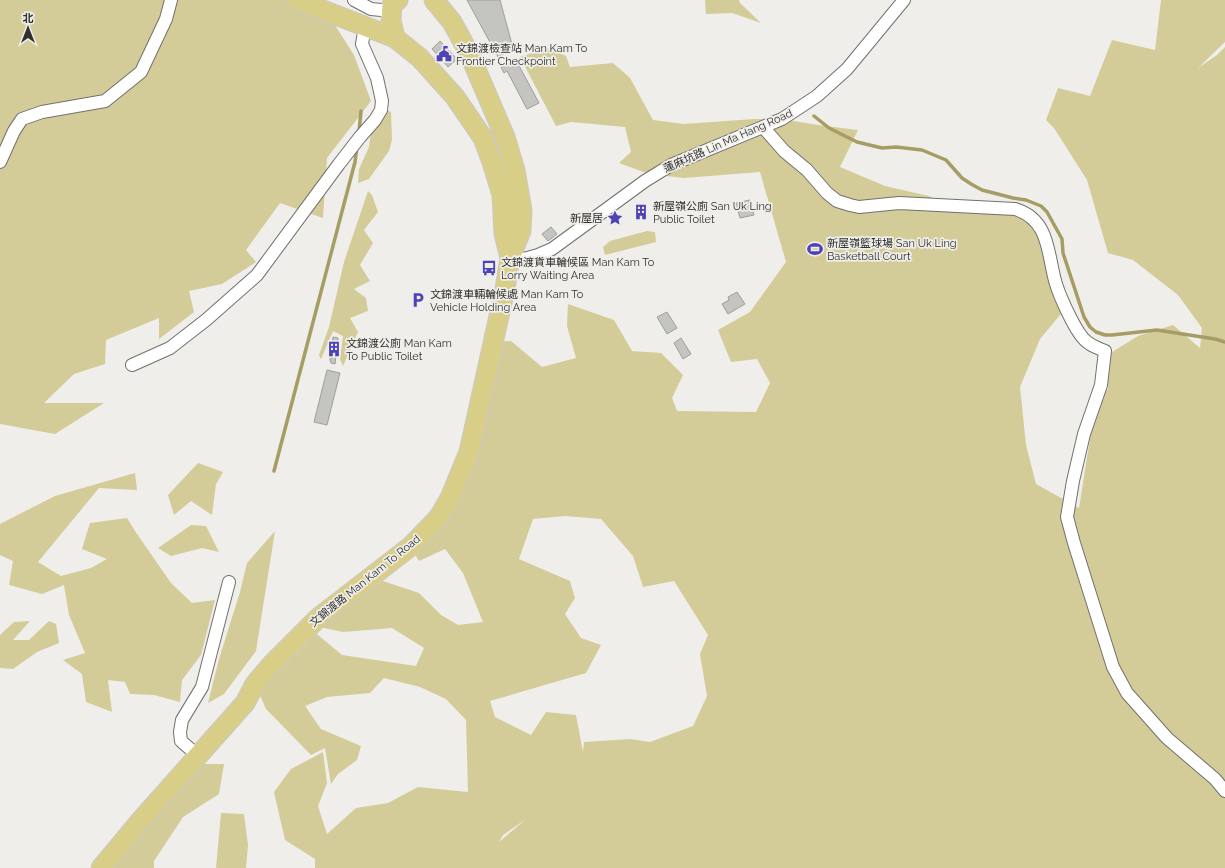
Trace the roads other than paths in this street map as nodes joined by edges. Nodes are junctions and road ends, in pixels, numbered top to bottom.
1 (171, 0) edge
2 (297, 0) edge
3 (354, 0) edge
4 (434, 0) edge
5 (904, 0) edge
6 (395, 5) edge
7 (371, 29) junction
8 (395, 38) junction
9 (763, 127) junction
10 (0, 162) edge
11 (509, 260) junction
12 (132, 365) dead end
13 (229, 582) dead end
14 (198, 755) junction
15 (1225, 791) edge
16 (101, 868) edge

1 - 10 street
2 - 7 main road, 文錦渡路 Man Kam To Road
3 - 6 street
4 - 11 main road, 文錦渡路 Man Kam To Road
5 - 9 street, 蓮麻坑路 Lin Ma Hang Road
6 - 8 main road
7 - 8 main road, 文錦渡路 Man Kam To Road
7 - 12 street
8 - 11 main road, 文錦渡路 Man Kam To Road
9 - 11 street, 蓮麻坑路 Lin Ma Hang Road
9 - 15 street
11 - 14 main road, 文錦渡路 Man Kam To Road
13 - 14 street
14 - 16 main road, 文錦渡路 Man Kam To Road

